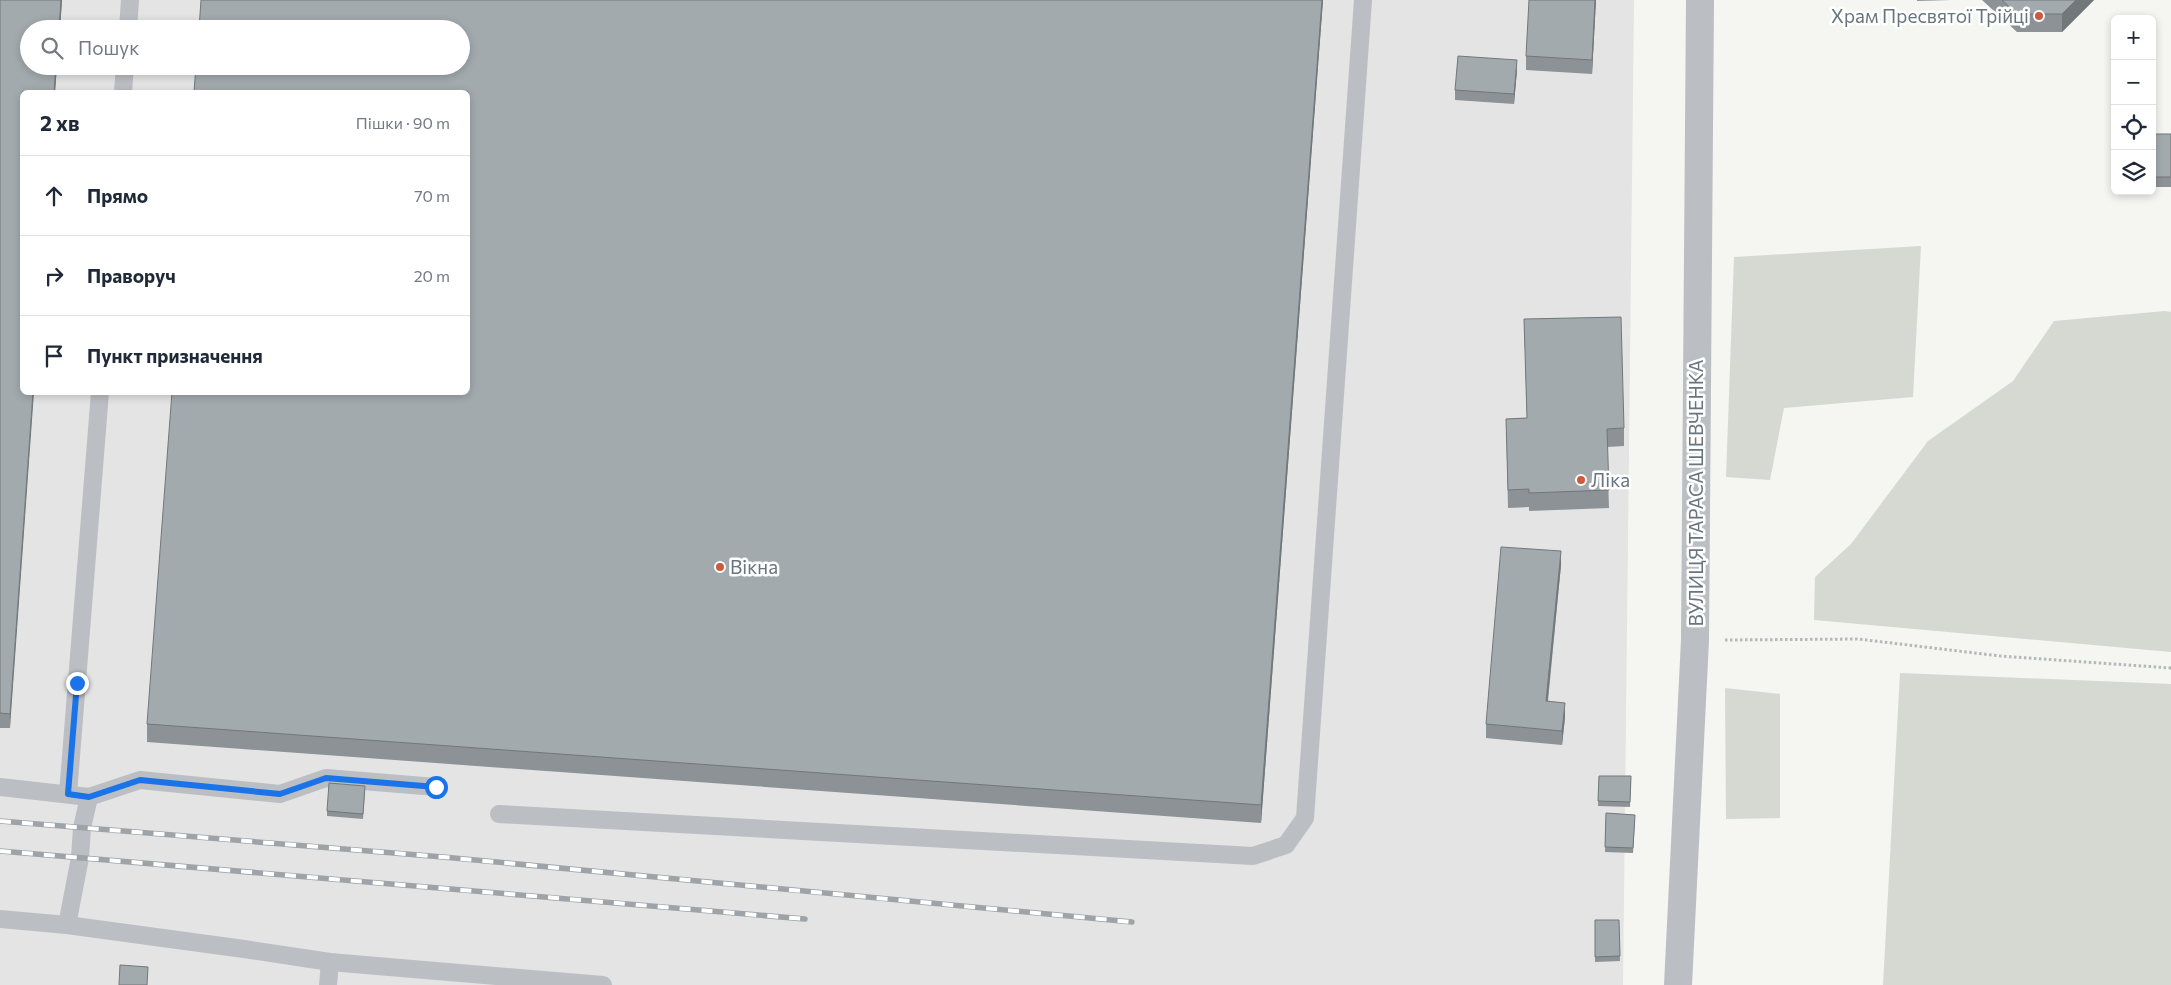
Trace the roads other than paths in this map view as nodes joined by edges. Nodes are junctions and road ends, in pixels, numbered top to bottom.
1 (130, 0) edge
2 (1363, 0) edge
3 (1700, 0) edge
4 (129, 20) edge
5 (124, 75) edge
6 (123, 90) edge
7 (100, 395) edge
8 (0, 787) edge
9 (436, 787) dead end
10 (68, 794) junction
11 (89, 797) junction
12 (499, 814) dead end
13 (0, 919) edge
14 (66, 925) junction
15 (330, 962) junction
16 (328, 985) edge
17 (603, 985) edge
18 (1678, 985) edge

1 - 4 lane
2 - 12 lane
3 - 18 street, ВУЛИЦЯ ТАРАСА ШЕВЧЕНКА
5 - 6 lane
7 - 10 lane
8 - 10 lane
9 - 11 lane
10 - 11 lane
11 - 14 lane
13 - 14 lane
14 - 15 lane
15 - 16 lane
15 - 17 lane

